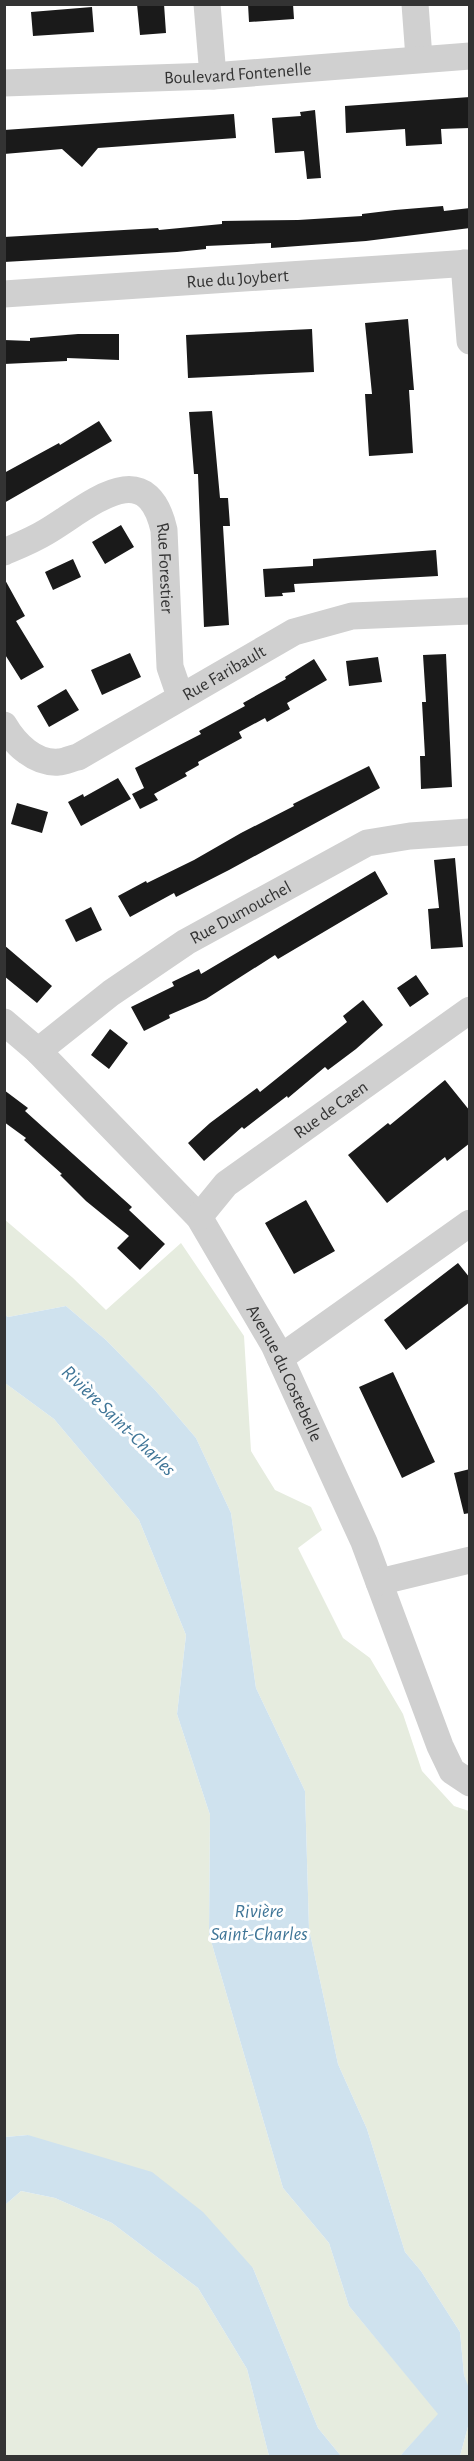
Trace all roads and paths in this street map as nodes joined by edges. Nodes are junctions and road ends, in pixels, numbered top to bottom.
1 (207, 4) edge
2 (415, 4) edge
3 (470, 56) edge
4 (419, 58) junction
5 (213, 76) junction
6 (4, 83) edge
7 (467, 263) edge
8 (4, 294) edge
9 (470, 341) edge
10 (4, 552) edge
11 (470, 611) edge
12 (180, 696) junction
13 (4, 725) edge
14 (470, 831) edge
15 (470, 1011) edge
16 (4, 1022) edge
17 (38, 1051) junction
18 (199, 1217) junction
19 (470, 1223) edge
20 (280, 1358) junction
21 (470, 1560) edge
22 (379, 1582) junction
23 (470, 1783) edge

1 - 5 street
2 - 4 street
3 - 4 street, Boulevard Fontenelle
4 - 5 street, Boulevard Fontenelle
5 - 6 street, Boulevard Fontenelle
7 - 8 street, Rue du Joybert
7 - 9 street
10 - 12 street, Rue Forestier
11 - 12 street, Rue Faribault
12 - 13 street, Rue Faribault
14 - 17 street, Rue Dumouchel
15 - 18 street, Rue de Caen
16 - 17 street, Avenue du Costebelle
17 - 18 street, Avenue du Costebelle
18 - 20 street, Avenue du Costebelle
19 - 20 street
20 - 22 street, Avenue du Costebelle
21 - 22 street
22 - 23 street, Avenue du Costebelle

